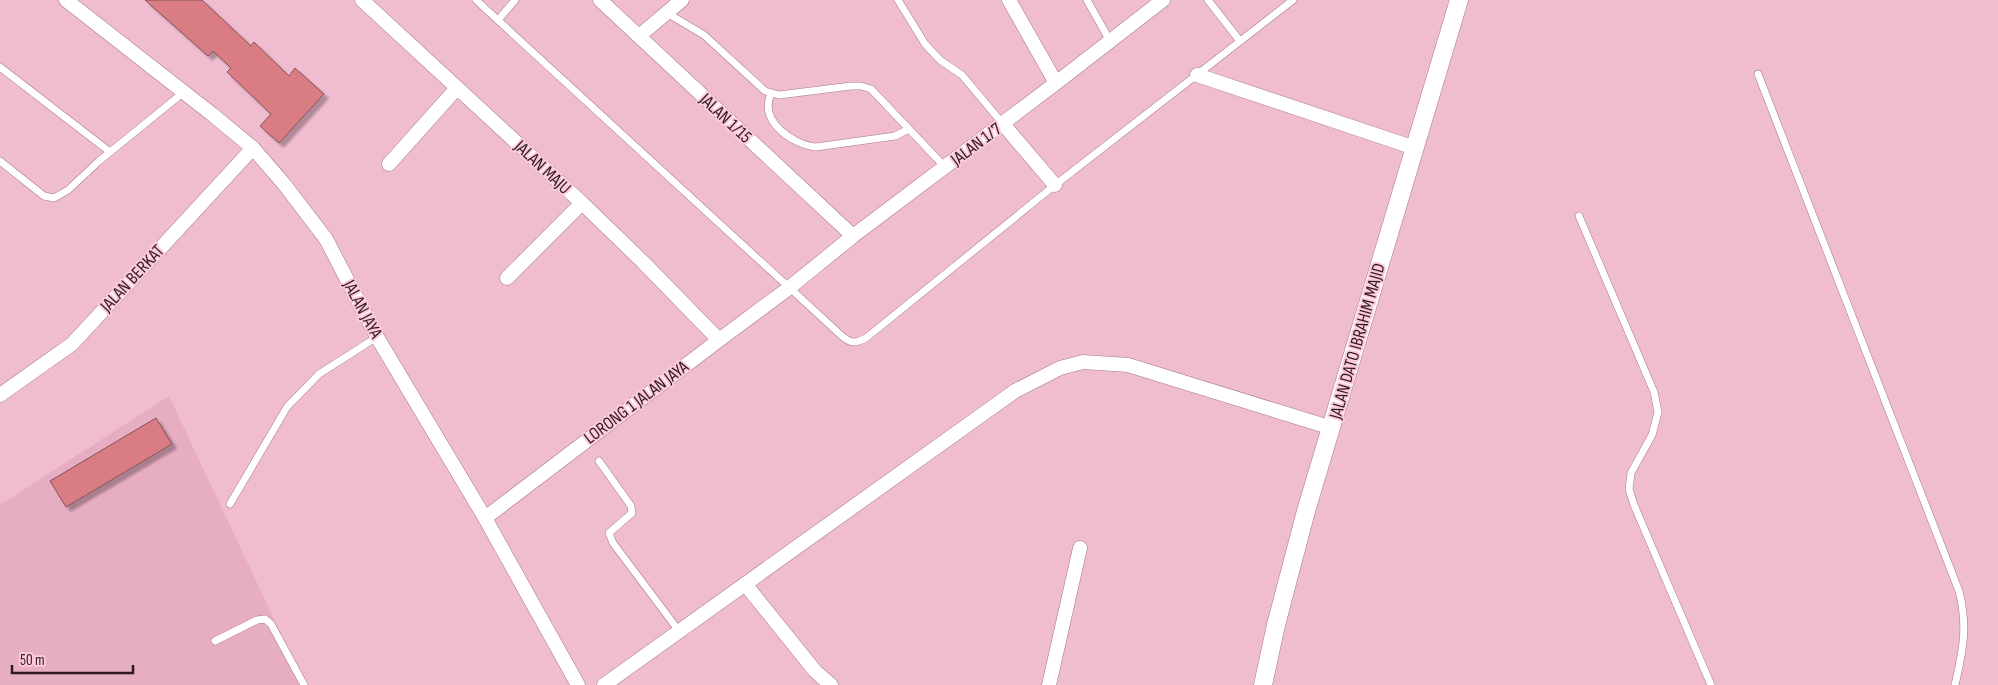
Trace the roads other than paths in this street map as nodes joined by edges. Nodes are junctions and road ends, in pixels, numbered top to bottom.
1 (66, 0) edge
2 (362, 0) edge
3 (476, 0) edge
4 (515, 0) edge
5 (600, 0) edge
6 (682, 0) edge
7 (898, 0) edge
8 (1009, 0) edge
9 (1086, 0) edge
10 (1163, 0) edge
11 (1208, 0) edge
12 (1293, 0) edge
13 (1459, 0) edge
14 (667, 12) junction
15 (498, 20) junction
16 (638, 36) junction
17 (1110, 41) junction
18 (1240, 41) junction
19 (0, 67) edge
20 (1758, 74) dead end
21 (1197, 75) junction
22 (1056, 84) junction
23 (457, 88) junction
24 (184, 92) junction
25 (771, 94) junction
26 (1003, 124) junction
27 (909, 129) junction
28 (253, 148) junction
29 (1414, 148) junction
30 (110, 152) junction
31 (0, 161) edge
32 (389, 164) dead end
33 (945, 168) junction
34 (1055, 185) junction
35 (582, 203) junction
36 (1579, 216) dead end
37 (853, 236) junction
38 (507, 278) dead end
39 (790, 288) junction
40 (377, 337) junction
41 (719, 340) junction
42 (0, 395) edge
43 (1332, 428) junction
44 (599, 462) dead end
45 (230, 504) dead end
46 (485, 518) junction
47 (1080, 548) dead end
48 (746, 584) junction
49 (679, 630) junction
50 (214, 641) dead end
51 (304, 685) edge
52 (578, 685) edge
53 (604, 685) edge
54 (831, 685) edge
55 (1050, 685) edge
56 (1263, 685) edge
57 (1711, 685) edge
58 (1955, 685) edge

1 - 24 street, JALAN JAYA
2 - 23 street, JALAN MAJU
3 - 15 lane
4 - 15 lane
5 - 16 street, JALAN 1/15
6 - 14 street
7 - 26 lane
8 - 22 street
9 - 17 lane
10 - 17 street, JALAN 1/7
11 - 18 lane
12 - 18 lane
13 - 29 street, JALAN DATO IBRAHIM MAJID
14 - 16 street
14 - 25 lane
15 - 39 lane
16 - 37 street, JALAN 1/15
17 - 22 street, JALAN 1/7
18 - 21 lane
19 - 30 lane
20 - 58 lane
21 - 29 street
21 - 34 lane
22 - 26 street, JALAN 1/7
23 - 32 street
23 - 35 street, JALAN MAJU
24 - 28 street, JALAN JAYA
24 - 30 lane
25 - 27 lane
25 - 27 lane
26 - 33 street, JALAN 1/7
26 - 34 street
27 - 33 lane
28 - 40 street, JALAN JAYA
28 - 42 street, JALAN BERKAT
29 - 43 street, JALAN DATO IBRAHIM MAJID
30 - 31 lane
33 - 37 street, JALAN 1/7
34 - 39 lane
35 - 38 street
35 - 41 street, JALAN MAJU
36 - 57 lane
37 - 39 street, JALAN 1/7
39 - 41 street, LORONG 1 JALAN JAYA
40 - 45 lane
40 - 46 street, JALAN JAYA
41 - 46 street, LORONG 1 JALAN JAYA
43 - 48 street
43 - 56 street, JALAN DATO IBRAHIM MAJID
44 - 49 lane
46 - 52 street, JALAN JAYA
47 - 55 street
48 - 49 street
48 - 54 street
49 - 53 street
50 - 51 lane

